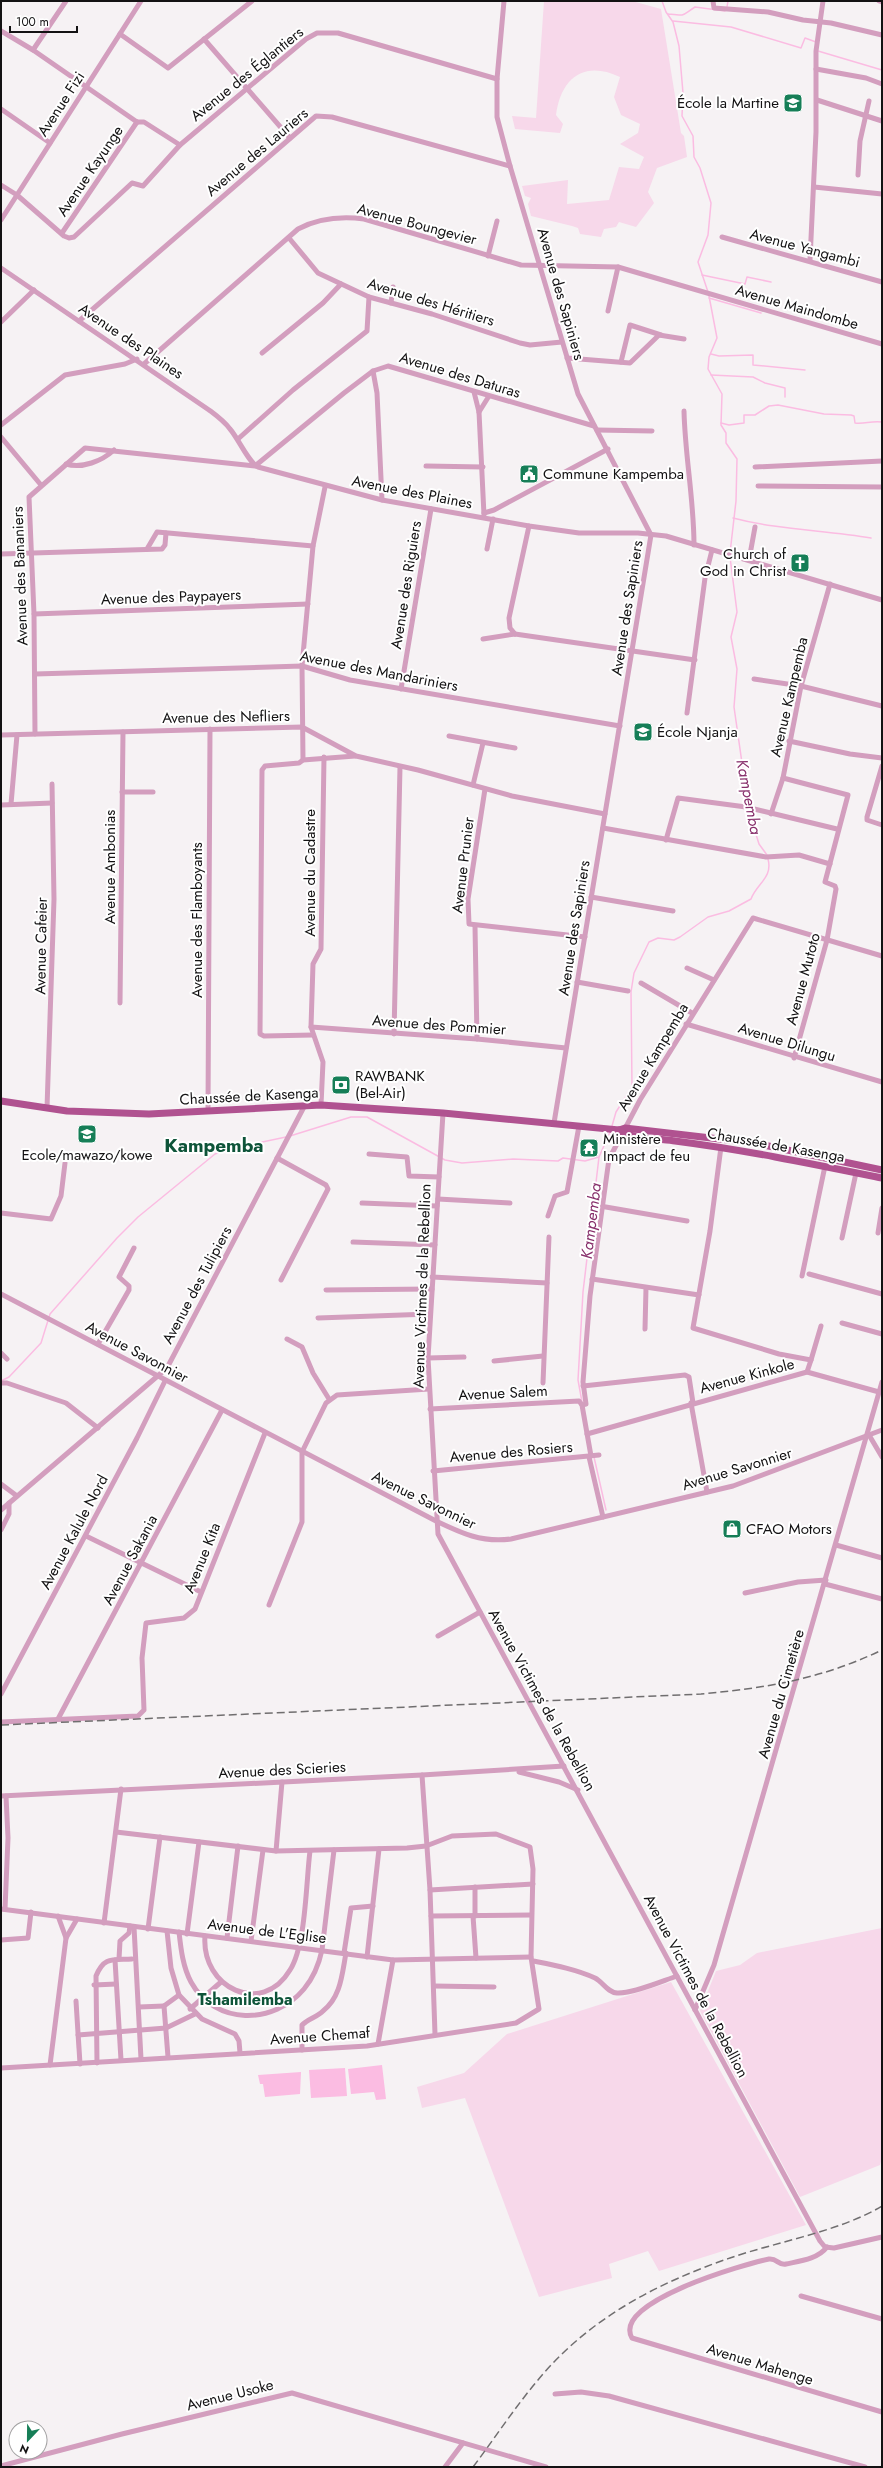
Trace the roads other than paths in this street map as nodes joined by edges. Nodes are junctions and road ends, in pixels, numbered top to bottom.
1 (66, 1) edge
2 (141, 1) edge
3 (252, 1) edge
4 (504, 1) edge
5 (822, 1) edge
6 (879, 1) edge
7 (882, 2) edge
8 (713, 4) edge
9 (820, 21) junction
10 (1, 31) edge
11 (120, 34) junction
12 (882, 36) edge
13 (204, 39) junction
14 (33, 50) junction
15 (816, 69) junction
16 (497, 79) junction
17 (882, 84) edge
18 (86, 87) junction
19 (247, 89) junction
20 (817, 100) junction
21 (869, 101) dead end
22 (1, 109) edge
23 (865, 116) junction
24 (882, 121) edge
25 (137, 122) junction
26 (290, 138) junction
27 (50, 143) junction
28 (180, 145) junction
29 (510, 166) junction
30 (858, 175) dead end
31 (1, 185) edge
32 (814, 187) junction
33 (882, 194) edge
34 (17, 195) junction
35 (1, 220) edge
36 (497, 221) dead end
37 (62, 233) junction
38 (722, 237) dead end
39 (289, 238) junction
40 (488, 256) junction
41 (810, 260) junction
42 (541, 266) junction
43 (618, 266) junction
44 (1, 268) edge
45 (882, 282) edge
46 (341, 284) junction
47 (393, 287) dead end
48 (34, 290) junction
49 (706, 294) joint
50 (369, 297) junction
51 (391, 303) junction
52 (608, 312) dead end
53 (79, 321) junction
54 (1, 322) edge
55 (661, 334) junction
56 (684, 339) dead end
57 (562, 342) junction
58 (882, 344) edge
59 (262, 353) dead end
60 (567, 358) junction
61 (137, 359) junction
62 (621, 362) junction
63 (144, 364) junction
64 (374, 371) junction
65 (474, 392) junction
66 (489, 396) junction
67 (684, 411) dead end
68 (479, 412) junction
69 (1, 425) edge
70 (595, 428) junction
71 (652, 432) dead end
72 (1, 437) edge
73 (238, 439) junction
74 (608, 448) junction
75 (114, 450) junction
76 (882, 461) edge
77 (66, 464) junction
78 (255, 466) junction
79 (426, 466) dead end
80 (483, 467) junction
81 (755, 467) dead end
82 (41, 485) junction
83 (758, 486) dead end
84 (325, 487) junction
85 (882, 487) edge
86 (382, 500) junction
87 (430, 509) junction
88 (484, 515) junction
89 (493, 519) junction
90 (529, 526) junction
91 (755, 527) dead end
92 (166, 532) junction
93 (651, 535) junction
94 (694, 545) junction
95 (313, 546) junction
96 (147, 549) junction
97 (487, 549) dead end
98 (712, 550) junction
99 (31, 552) junction
100 (1, 554) edge
101 (749, 560) junction
102 (830, 584) junction
103 (882, 600) edge
104 (308, 604) junction
105 (34, 614) junction
106 (515, 634) junction
107 (483, 639) dead end
108 (632, 652) junction
109 (694, 660) junction
110 (302, 666) junction
111 (35, 674) junction
112 (754, 679) dead end
113 (801, 686) junction
114 (401, 689) junction
115 (882, 706) edge
116 (686, 713) dead end
117 (620, 726) junction
118 (302, 727) junction
119 (210, 729) junction
120 (123, 732) junction
121 (35, 734) junction
122 (1, 735) edge
123 (17, 735) junction
124 (449, 736) dead end
125 (789, 741) junction
126 (483, 743) junction
127 (515, 748) dead end
128 (356, 756) junction
129 (324, 757) junction
130 (882, 758) edge
131 (303, 760) junction
132 (882, 766) edge
133 (400, 767) junction
134 (783, 778) junction
135 (52, 784) dead end
136 (473, 785) junction
137 (485, 789) junction
138 (122, 792) junction
139 (153, 792) dead end
140 (52, 803) junction
141 (11, 804) junction
142 (1, 805) edge
143 (605, 814) junction
144 (771, 814) junction
145 (882, 825) edge
146 (602, 828) junction
147 (837, 829) junction
148 (666, 840) junction
149 (830, 864) junction
150 (591, 897) junction
151 (673, 911) dead end
152 (475, 926) junction
153 (585, 937) junction
154 (827, 940) junction
155 (882, 956) edge
156 (687, 968) dead end
157 (714, 980) junction
158 (577, 982) junction
159 (641, 983) dead end
160 (628, 991) dead end
161 (120, 1003) dead end
162 (692, 1013) junction
163 (686, 1024) junction
164 (311, 1027) junction
165 (394, 1034) junction
166 (313, 1035) junction
167 (476, 1039) junction
168 (566, 1048) junction
169 (794, 1058) junction
170 (882, 1082) edge
171 (1, 1101) edge
172 (305, 1105) junction
173 (321, 1105) junction
174 (47, 1108) junction
175 (208, 1111) junction
176 (444, 1113) junction
177 (554, 1123) junction
178 (579, 1126) junction
179 (620, 1130) junction
180 (754, 1143) junction
181 (721, 1147) junction
182 (752, 1151) junction
183 (369, 1154) dead end
184 (277, 1158) junction
185 (65, 1163) dead end
186 (825, 1166) junction
187 (882, 1170) edge
188 (856, 1173) junction
189 (438, 1177) junction
190 (882, 1178) edge
191 (438, 1199) junction
192 (362, 1203) dead end
193 (510, 1203) dead end
194 (437, 1206) junction
195 (600, 1206) junction
196 (882, 1208) edge
197 (1, 1213) edge
198 (548, 1216) dead end
199 (687, 1221) dead end
200 (878, 1233) dead end
201 (549, 1237) dead end
202 (842, 1238) dead end
203 (353, 1242) dead end
204 (434, 1245) junction
205 (134, 1248) dead end
206 (809, 1274) dead end
207 (802, 1276) dead end
208 (432, 1277) junction
209 (592, 1279) junction
210 (281, 1280) dead end
211 (547, 1284) junction
212 (646, 1288) junction
213 (432, 1289) junction
214 (326, 1290) dead end
215 (1, 1294) edge
216 (882, 1294) edge
217 (699, 1295) junction
218 (430, 1314) junction
219 (318, 1318) dead end
220 (842, 1323) dead end
221 (821, 1326) dead end
222 (646, 1329) dead end
223 (882, 1334) edge
224 (287, 1339) dead end
225 (98, 1344) junction
226 (1, 1353) edge
227 (543, 1356) junction
228 (464, 1357) dead end
229 (428, 1358) junction
230 (7, 1359) dead end
231 (811, 1360) junction
232 (494, 1361) dead end
233 (807, 1372) junction
234 (158, 1377) junction
235 (166, 1381) junction
236 (882, 1382) edge
237 (1, 1383) edge
238 (543, 1383) dead end
239 (583, 1386) junction
240 (429, 1389) junction
241 (879, 1392) junction
242 (329, 1400) junction
243 (692, 1403) junction
244 (584, 1405) junction
245 (430, 1408) junction
246 (222, 1410) junction
247 (98, 1428) junction
248 (882, 1430) edge
249 (265, 1433) junction
250 (589, 1433) junction
251 (868, 1436) junction
252 (302, 1452) junction
253 (594, 1456) junction
254 (882, 1457) edge
255 (433, 1471) junction
256 (1, 1484) edge
257 (707, 1492) junction
258 (17, 1496) junction
259 (9, 1503) junction
260 (1, 1510) edge
261 (603, 1517) junction
262 (436, 1521) junction
263 (1, 1530) edge
264 (86, 1536) junction
265 (836, 1545) junction
266 (882, 1558) edge
267 (141, 1564) junction
268 (826, 1582) junction
269 (201, 1592) junction
270 (745, 1593) dead end
271 (882, 1599) edge
272 (269, 1605) dead end
273 (480, 1612) junction
274 (438, 1636) dead end
275 (1, 1694) edge
276 (58, 1719) junction
277 (1, 1722) edge
278 (564, 1766) junction
279 (510, 1770) junction
280 (422, 1776) junction
281 (282, 1782) junction
282 (121, 1789) junction
283 (578, 1790) junction
284 (4, 1796) edge
285 (116, 1832) junction
286 (160, 1837) junction
287 (199, 1842) junction
288 (238, 1846) junction
289 (426, 1846) junction
290 (379, 1849) junction
291 (263, 1850) junction
292 (334, 1850) junction
293 (276, 1851) junction
294 (310, 1851) junction
295 (533, 1884) junction
296 (475, 1887) junction
297 (430, 1890) junction
298 (373, 1906) junction
299 (3, 1909) edge
300 (31, 1912) junction
301 (531, 1915) junction
302 (58, 1916) junction
303 (431, 1916) junction
304 (474, 1916) junction
305 (77, 1919) junction
306 (104, 1922) junction
307 (132, 1926) junction
308 (148, 1929) junction
309 (168, 1931) junction
310 (179, 1932) junction
311 (187, 1934) junction
312 (205, 1936) junction
313 (66, 1938) junction
314 (227, 1938) junction
315 (1, 1940) edge
316 (251, 1941) junction
317 (299, 1947) junction
318 (322, 1950) junction
319 (345, 1953) junction
320 (367, 1956) junction
321 (476, 1958) junction
322 (117, 1959) junction
323 (132, 1959) dead end
324 (532, 1959) junction
325 (393, 1960) junction
326 (433, 1960) junction
327 (676, 1976) junction
328 (221, 1982) junction
329 (116, 1984) junction
330 (94, 1985) junction
331 (434, 1986) junction
332 (494, 1987) dead end
333 (179, 1995) junction
334 (204, 1999) junction
335 (76, 2002) dead end
336 (164, 2006) junction
337 (139, 2007) junction
338 (190, 2009) junction
339 (695, 2010) junction
340 (195, 2014) junction
341 (166, 2028) junction
342 (140, 2031) junction
343 (119, 2033) junction
344 (96, 2034) junction
345 (435, 2034) junction
346 (78, 2035) junction
347 (378, 2044) junction
348 (302, 2050) junction
349 (240, 2053) junction
350 (168, 2057) junction
351 (141, 2059) junction
352 (121, 2060) junction
353 (97, 2063) junction
354 (80, 2064) junction
355 (50, 2065) junction
356 (1, 2068) edge
357 (882, 2237) edge
358 (827, 2247) junction
359 (801, 2296) dead end
360 (882, 2319) edge
361 (555, 2394) dead end
362 (882, 2412) edge
363 (463, 2444) junction
364 (1, 2466) edge
365 (445, 2467) edge
366 (546, 2467) edge
367 (865, 2467) edge

1 - 14 street
2 - 11 street, Avenue Fizi
3 - 13 street
4 - 16 street, Avenue des Sapiniers
5 - 9 street
6 - 7 street
8 - 9 street
9 - 12 street
9 - 15 street
10 - 14 street
11 - 13 street
11 - 18 street, Avenue Fizi
13 - 19 street
14 - 18 street
15 - 17 street
15 - 20 street
16 - 19 street, Avenue des Églantiers
16 - 29 street, Avenue des Sapiniers
18 - 25 street
18 - 27 street, Avenue Fizi
19 - 26 street
19 - 28 street, Avenue des Églantiers
20 - 23 street
20 - 32 street
21 - 23 street
22 - 27 street
23 - 24 street
23 - 30 street
25 - 28 street
25 - 37 street, Avenue Kayunge
26 - 29 street, Avenue des Lauriers
26 - 53 street, Avenue des Lauriers
27 - 34 street, Avenue Fizi
28 - 37 street, Avenue des Églantiers
29 - 42 street, Avenue des Sapiniers
31 - 34 street
32 - 33 street
32 - 41 street
34 - 35 street, Avenue Fizi
34 - 37 street
36 - 40 street
38 - 41 street, Avenue Yangambi
39 - 40 street, Avenue Boungevier
39 - 46 street, Avenue des Héritiers
39 - 63 street, Avenue Boungevier
40 - 42 street, Avenue Boungevier
41 - 45 street, Avenue Yangambi
42 - 43 street, Avenue Boungevier
42 - 57 street, Avenue des Sapiniers
43 - 49 street, Avenue Boungevier
43 - 52 street
44 - 48 street, Avenue des Plaines
46 - 50 street, Avenue des Héritiers
46 - 59 street
47 - 51 street
48 - 53 street, Avenue des Plaines
48 - 54 street
49 - 58 street, Avenue Maindombe
50 - 51 street, Avenue des Héritiers
50 - 73 street
51 - 57 street, Avenue des Héritiers
53 - 61 street, Avenue des Plaines
55 - 56 street
55 - 62 street
55 - 62 street
57 - 60 street, Avenue des Sapiniers
60 - 62 street
60 - 70 street, Avenue des Sapiniers
61 - 63 street, Avenue des Plaines
61 - 69 street
63 - 73 street, Avenue des Plaines
64 - 65 street, Avenue des Daturas
64 - 78 street, Avenue des Daturas
64 - 86 street
65 - 66 street, Avenue des Daturas
65 - 68 street
66 - 68 street
66 - 70 street, Avenue des Daturas
67 - 94 street
68 - 80 street
70 - 71 street, Avenue des Daturas
70 - 74 street, Avenue des Sapiniers
72 - 82 street
73 - 78 street, Avenue des Plaines
74 - 88 street
74 - 93 street, Avenue des Sapiniers
75 - 77 street
75 - 77 street, Avenue des Bananiers
75 - 78 street, Avenue des Bananiers
76 - 81 street
77 - 82 street, Avenue des Bananiers
78 - 84 street, Avenue des Plaines
79 - 80 street
80 - 88 street
82 - 99 street, Avenue des Bananiers
83 - 85 street
84 - 86 street, Avenue des Plaines
84 - 95 street
86 - 87 street, Avenue des Plaines
87 - 88 street, Avenue des Plaines
87 - 114 street, Avenue des Riguiers
88 - 89 street, Avenue des Plaines
89 - 90 street, Avenue des Plaines
89 - 97 street
90 - 93 street, Avenue des Plaines
90 - 106 street
91 - 101 street
92 - 95 street
92 - 96 street
92 - 96 street
93 - 94 street, Avenue des Plaines
93 - 108 street, Avenue des Sapiniers
94 - 98 street, Avenue des Plaines
95 - 104 street
96 - 99 street
98 - 101 street, Avenue des Plaines
98 - 109 street
99 - 100 street
99 - 105 street, Avenue des Bananiers
101 - 102 street, Avenue des Plaines
102 - 103 street, Avenue des Plaines
102 - 113 street, Avenue Kampemba
104 - 105 street, Avenue des Paypayers
104 - 110 street
105 - 111 street, Avenue des Bananiers
106 - 107 street
106 - 108 street
108 - 109 street
108 - 117 street, Avenue des Sapiniers
109 - 116 street
110 - 111 street, Avenue des Mandariniers
110 - 114 street, Avenue des Mandariniers
110 - 118 street
111 - 121 street, Avenue des Bananiers
112 - 113 street
113 - 115 street
113 - 125 street, Avenue Kampemba
114 - 117 street, Avenue des Mandariniers
117 - 143 street, Avenue des Sapiniers
118 - 119 street, Avenue des Nefliers
118 - 128 street, Avenue des Nefliers
118 - 131 street
119 - 120 street, Avenue des Nefliers
119 - 175 street, Avenue des Flamboyants
120 - 121 street, Avenue des Nefliers
120 - 138 street, Avenue Ambonias
121 - 123 street, Avenue des Nefliers
122 - 123 street, Avenue des Nefliers
123 - 141 street
124 - 126 street
125 - 130 street
125 - 134 street, Avenue Kampemba
126 - 127 street
126 - 136 street
128 - 129 street
128 - 133 street, Avenue des Nefliers
129 - 131 street
129 - 164 street, Avenue du Cadastre
131 - 166 street
132 - 145 street
133 - 136 street, Avenue des Nefliers
133 - 165 street
134 - 144 street, Avenue Kampemba
134 - 147 street
135 - 140 street, Avenue Cafeier
136 - 137 street, Avenue des Nefliers
137 - 143 street, Avenue des Nefliers
137 - 152 street, Avenue Prunier
138 - 139 street
138 - 161 street, Avenue Ambonias
140 - 141 street
140 - 174 street, Avenue Cafeier
141 - 142 street
143 - 146 street, Avenue des Sapiniers
144 - 147 street
144 - 148 street
146 - 148 street
146 - 150 street, Avenue des Sapiniers
147 - 149 street
148 - 149 street
149 - 154 street, Avenue Mutoto
150 - 151 street
150 - 153 street, Avenue des Sapiniers
152 - 153 street, Avenue Prunier
152 - 167 street
153 - 158 street, Avenue des Sapiniers
154 - 155 street
154 - 157 street, Avenue Kampemba
154 - 169 street, Avenue Mutoto
156 - 157 street
157 - 162 street, Avenue Kampemba
158 - 160 street
158 - 168 street, Avenue des Sapiniers
159 - 162 street
162 - 163 street, Avenue Kampemba
163 - 169 street, Avenue Dilungu
163 - 179 street, Avenue Kampemba
164 - 165 street, Avenue des Pommier
164 - 166 street, Avenue du Cadastre
165 - 167 street, Avenue des Pommier
166 - 173 street, Avenue du Cadastre
167 - 168 street, Avenue des Pommier
168 - 177 street, Avenue des Sapiniers
169 - 170 street, Avenue Dilungu
171 - 174 main road, Chaussée de Kasenga
172 - 173 main road, Chaussée de Kasenga
172 - 175 main road, Chaussée de Kasenga
172 - 184 street, Avenue des Tulipiers
173 - 176 main road, Chaussée de Kasenga
174 - 175 main road, Chaussée de Kasenga
176 - 177 main road, Chaussée de Kasenga
176 - 189 street, Avenue Victimes de la Rebellion
177 - 178 main road, Chaussée de Kasenga
178 - 179 main road, Chaussée de Kasenga
178 - 198 street
179 - 180 main road, Chaussée de Kasenga
179 - 181 main road, Chaussée de Kasenga
179 - 195 street, Avenue Kampemba
180 - 182 main road
180 - 187 main road, Chaussée de Kasenga
181 - 182 main road, Chaussée de Kasenga
181 - 217 street
182 - 186 main road, Chaussée de Kasenga
183 - 189 street
184 - 210 street
184 - 234 street, Avenue des Tulipiers
185 - 197 street
186 - 188 main road, Chaussée de Kasenga
186 - 207 street
188 - 190 main road, Chaussée de Kasenga
188 - 202 street
189 - 191 street, Avenue Victimes de la Rebellion
191 - 193 street
191 - 194 street, Avenue Victimes de la Rebellion
192 - 194 street
194 - 204 street, Avenue Victimes de la Rebellion
195 - 199 street
195 - 209 street, Avenue Kampemba
196 - 200 street
201 - 211 street
203 - 204 street
204 - 208 street, Avenue Victimes de la Rebellion
205 - 225 street
206 - 216 street
208 - 211 street
208 - 213 street, Avenue Victimes de la Rebellion
209 - 212 street
209 - 239 street, Avenue Kampemba
211 - 227 street
212 - 217 street
212 - 222 street
213 - 214 street
213 - 218 street, Avenue Victimes de la Rebellion
215 - 225 street, Avenue Savonnier
217 - 231 street
218 - 219 street
218 - 229 street, Avenue Victimes de la Rebellion
220 - 223 street
221 - 231 street
224 - 242 street
225 - 234 street, Avenue Savonnier
226 - 230 street
227 - 232 street
227 - 238 street
228 - 229 street
229 - 240 street, Avenue Victimes de la Rebellion
231 - 233 street
233 - 241 street, Avenue Kinkole
233 - 243 street, Avenue Kinkole
234 - 235 street, Avenue Savonnier
234 - 247 street, Avenue des Tulipiers
235 - 246 street, Avenue Savonnier
235 - 264 street, Avenue Kalule Nord
236 - 241 street, Avenue du Cimetière
237 - 247 street
239 - 243 street
239 - 244 street, Avenue Kampemba
240 - 242 street
240 - 245 street, Avenue Victimes de la Rebellion
241 - 251 street, Avenue du Cimetière
242 - 252 street
243 - 250 street, Avenue Kinkole
243 - 257 street
244 - 245 street, Avenue Salem
244 - 250 street, Avenue Kampemba
245 - 255 street, Avenue Victimes de la Rebellion
246 - 249 street, Avenue Savonnier
246 - 267 street, Avenue Sakania
247 - 258 street, Avenue des Tulipiers
248 - 251 street, Avenue Savonnier
249 - 252 street, Avenue Savonnier
249 - 269 street, Avenue Kita
250 - 253 street, Avenue Kampemba
251 - 254 street
251 - 257 street, Avenue Savonnier
251 - 265 street, Avenue du Cimetière
252 - 262 street, Avenue Savonnier
252 - 272 street
253 - 255 street, Avenue des Rosiers
253 - 261 street, Avenue Kampemba
255 - 262 street, Avenue Victimes de la Rebellion
256 - 258 street
257 - 261 street, Avenue Savonnier
258 - 259 street, Avenue des Tulipiers
259 - 260 street, Avenue des Tulipiers
259 - 263 street
261 - 262 street, Avenue Savonnier
262 - 273 street, Avenue Victimes de la Rebellion
264 - 267 street
264 - 275 street, Avenue Kalule Nord
265 - 266 street
265 - 268 street, Avenue du Cimetière
267 - 269 street
267 - 276 street, Avenue Sakania
268 - 270 street
268 - 271 street
268 - 339 street, Avenue du Cimetière
269 - 276 street, Avenue Kita
273 - 274 street
273 - 278 street, Avenue Victimes de la Rebellion
276 - 277 street
278 - 279 street, Avenue des Scieries
278 - 283 street, Avenue Victimes de la Rebellion
279 - 280 street, Avenue des Scieries
279 - 283 street
280 - 281 street, Avenue des Scieries
280 - 289 street
281 - 282 street, Avenue des Scieries
281 - 293 street
282 - 284 street, Avenue des Scieries
282 - 285 street
283 - 327 street, Avenue Victimes de la Rebellion
284 - 299 street
285 - 286 street
285 - 306 street
286 - 287 street
286 - 308 street
287 - 288 street
287 - 311 street
288 - 291 street
288 - 314 street
289 - 290 street
289 - 295 street, Avenue Chemaf
289 - 297 street
290 - 292 street
290 - 298 street
291 - 293 street
291 - 316 street
292 - 294 street
292 - 318 street
293 - 294 street
294 - 317 street
295 - 296 street
295 - 301 street, Avenue Chemaf
296 - 297 street
296 - 304 street
297 - 303 street
298 - 319 street
298 - 320 street
299 - 300 street, Avenue de L'Eglise
300 - 302 street, Avenue de L'Eglise
300 - 315 street
301 - 304 street
301 - 324 street, Avenue Chemaf
302 - 305 street, Avenue de L'Eglise
302 - 313 street
303 - 304 street
303 - 326 street
304 - 321 street
305 - 306 street, Avenue de L'Eglise
305 - 313 street
306 - 307 street, Avenue de L'Eglise
307 - 308 street, Avenue de L'Eglise
307 - 322 street
307 - 337 street
308 - 309 street, Avenue de L'Eglise
309 - 310 street, Avenue de L'Eglise
309 - 333 street
310 - 311 street, Avenue de L'Eglise
310 - 334 street
311 - 312 street, Avenue de L'Eglise
312 - 314 street, Avenue de L'Eglise
312 - 328 street
313 - 355 street
314 - 316 street, Avenue de L'Eglise
316 - 317 street, Avenue de L'Eglise
317 - 318 street, Avenue de L'Eglise
317 - 328 street
318 - 319 street, Avenue de L'Eglise
318 - 334 street
319 - 320 street, Avenue de L'Eglise
319 - 348 street
320 - 325 street, Avenue de L'Eglise
321 - 324 street, Avenue de L'Eglise
321 - 326 street, Avenue de L'Eglise
322 - 323 street
322 - 329 street
322 - 330 street
324 - 327 street, Avenue de L'Eglise
324 - 345 street, Avenue Chemaf
325 - 326 street, Avenue de L'Eglise
325 - 347 street
326 - 331 street
327 - 339 street, Avenue Victimes de la Rebellion
328 - 334 street
329 - 330 street
329 - 343 street
330 - 344 street
331 - 332 street
331 - 345 street
333 - 336 street
333 - 338 street
334 - 338 street
335 - 346 street
336 - 337 street
336 - 341 street
337 - 342 street
338 - 340 street
339 - 358 street, Avenue Victimes de la Rebellion
340 - 341 street
340 - 349 street
341 - 342 street
341 - 350 street
342 - 343 street
342 - 351 street
343 - 344 street
343 - 352 street
344 - 346 street
344 - 353 street
345 - 347 street, Avenue Chemaf
346 - 354 street
347 - 348 street, Avenue Chemaf
348 - 349 street, Avenue Chemaf
349 - 350 street, Avenue Chemaf
350 - 351 street, Avenue Chemaf
351 - 352 street, Avenue Chemaf
352 - 353 street, Avenue Chemaf
353 - 354 street, Avenue Chemaf
354 - 355 street, Avenue Chemaf
355 - 356 street, Avenue Chemaf
357 - 358 street
358 - 362 street, Avenue Mahenge
359 - 360 street
361 - 367 street
363 - 364 street, Avenue Usoke
363 - 365 street
363 - 366 street, Avenue Usoke

